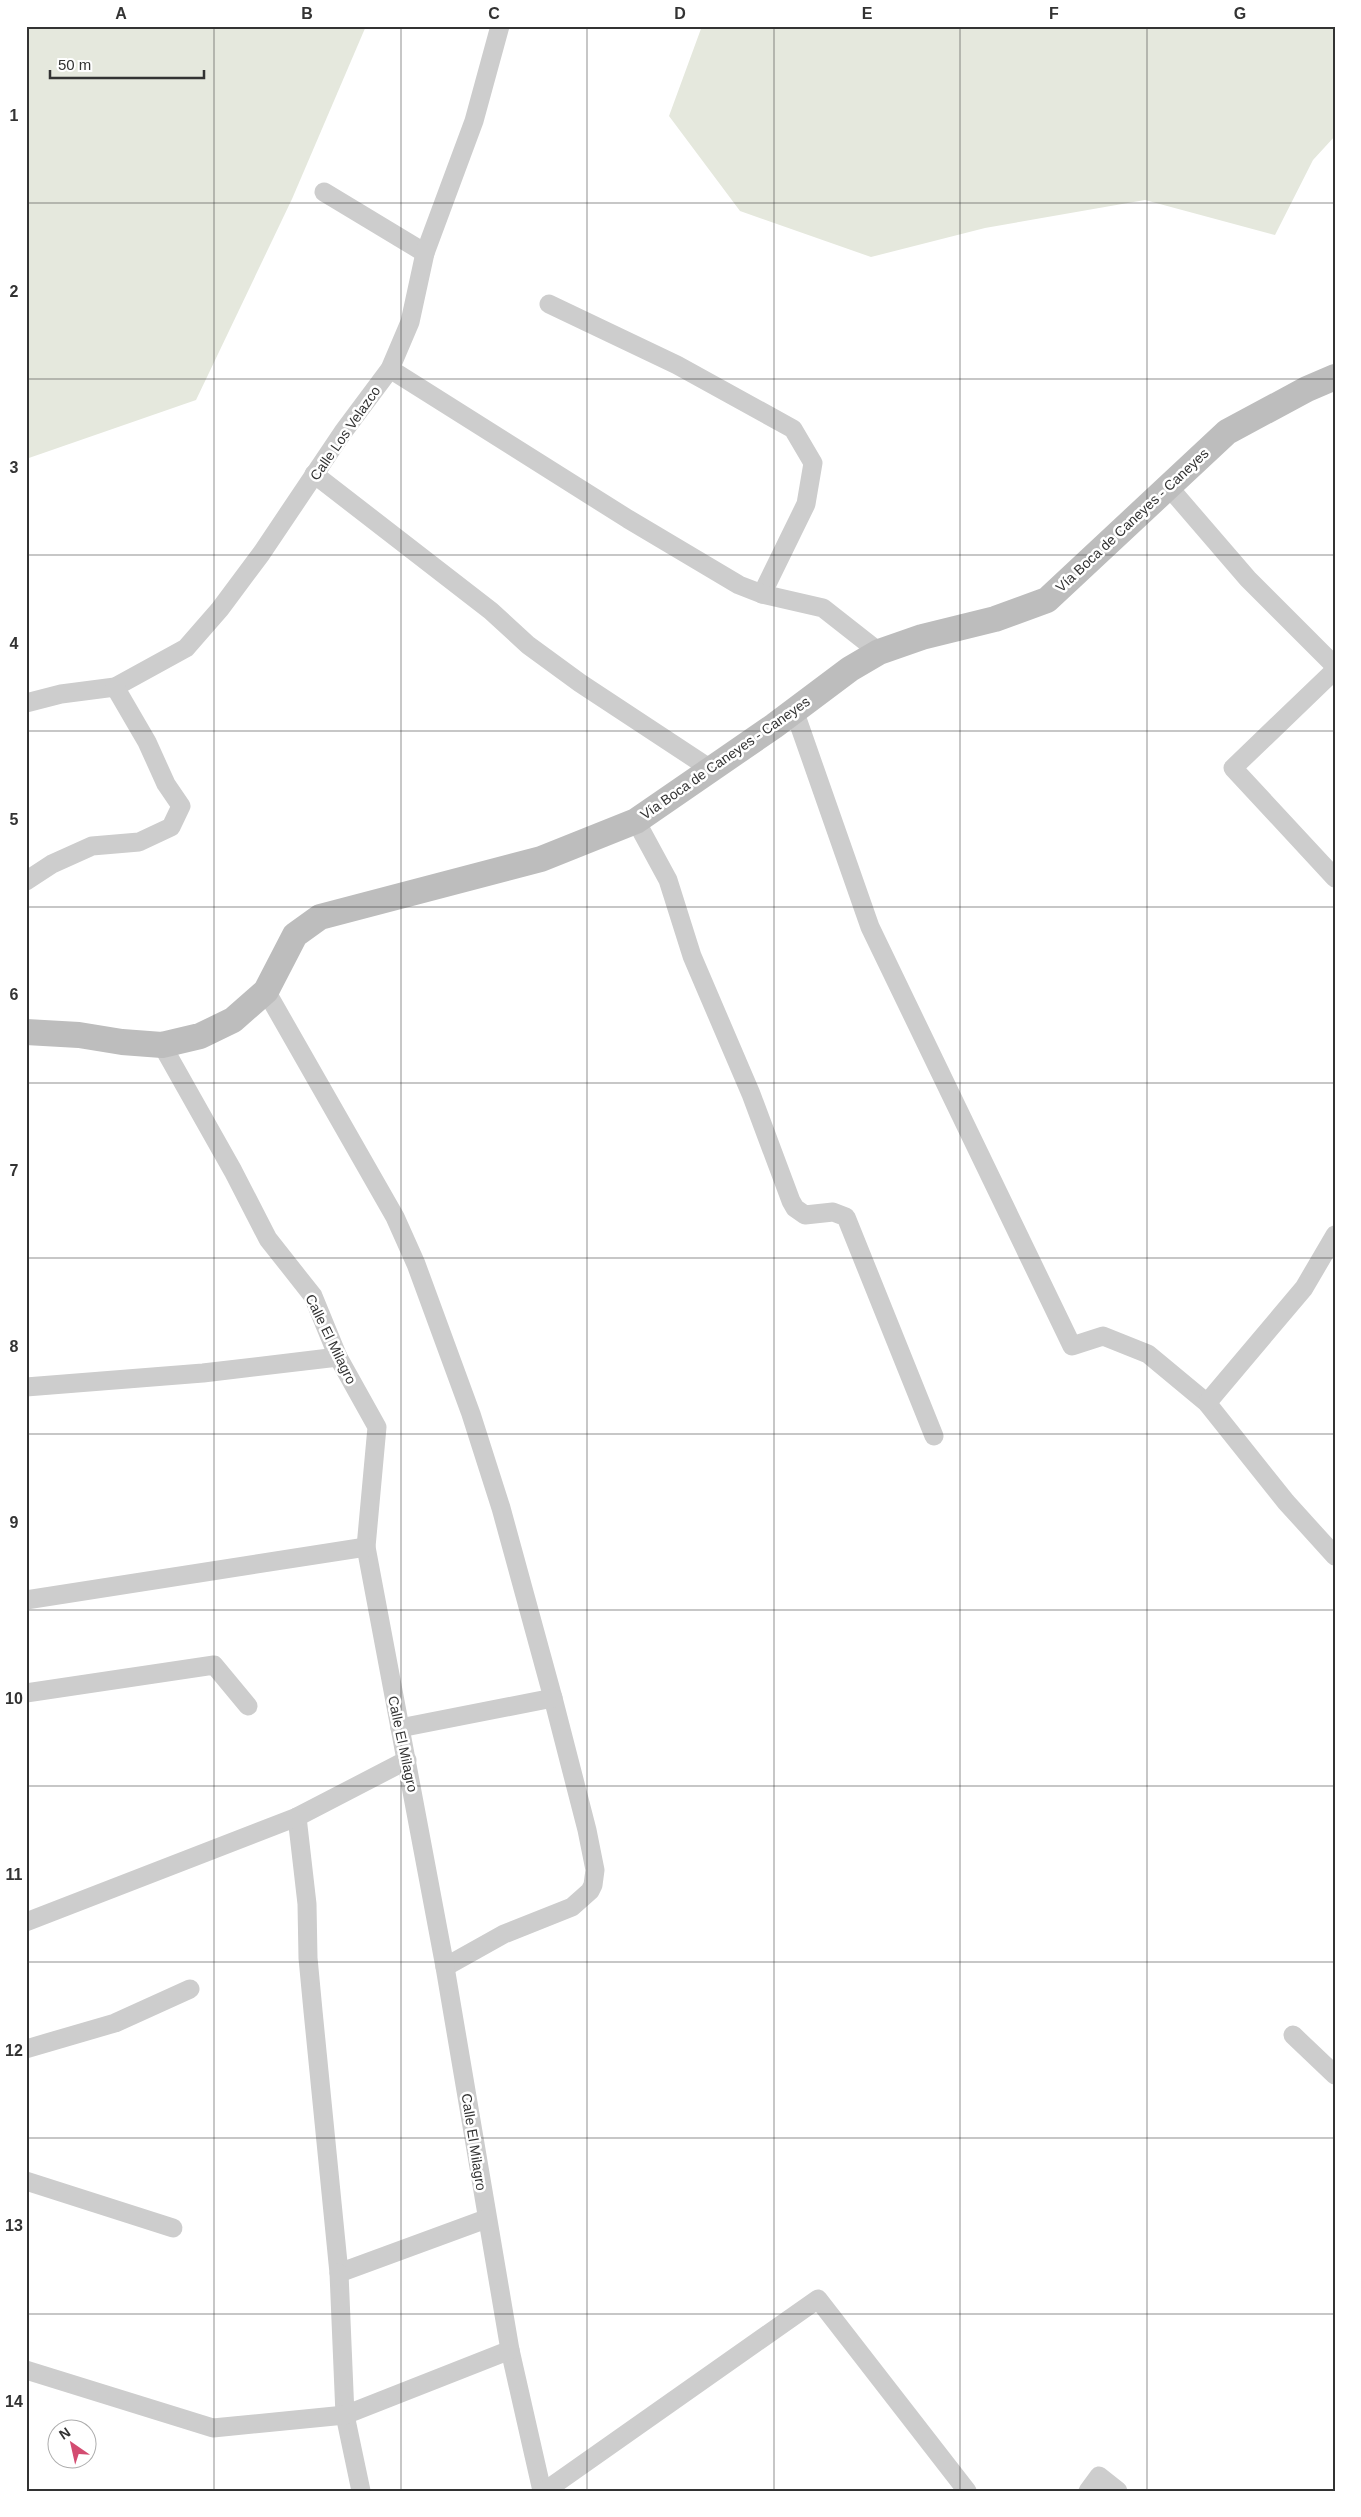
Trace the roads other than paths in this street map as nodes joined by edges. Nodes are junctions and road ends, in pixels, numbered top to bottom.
1 (500, 26) edge
2 (324, 192) dead end
3 (425, 253) junction
4 (549, 304) dead end
5 (390, 369) junction
6 (1335, 378) edge
7 (314, 474) junction
8 (1167, 485) junction
9 (762, 594) junction
10 (879, 652) junction
11 (1335, 666) edge
12 (1335, 670) edge
13 (115, 687) junction
14 (26, 703) edge
15 (794, 710) junction
16 (712, 770) junction
17 (636, 821) junction
18 (1335, 878) edge
19 (26, 881) edge
20 (266, 991) junction
21 (26, 1032) edge
22 (162, 1045) junction
23 (1335, 1235) edge
24 (338, 1357) junction
25 (26, 1387) edge
26 (1207, 1403) junction
27 (934, 1436) dead end
28 (366, 1547) junction
29 (1335, 1556) edge
30 (26, 1600) edge
31 (26, 1693) edge
32 (553, 1698) junction
33 (248, 1706) dead end
34 (400, 1728) junction
35 (407, 1760) junction
36 (297, 1817) junction
37 (26, 1922) edge
38 (445, 1967) junction
39 (190, 1990) dead end
40 (1293, 2035) dead end
41 (26, 2049) edge
42 (1335, 2074) edge
43 (26, 2181) edge
44 (486, 2219) junction
45 (173, 2228) dead end
46 (339, 2273) junction
47 (510, 2350) junction
48 (26, 2370) edge
49 (345, 2415) junction
50 (361, 2491) edge
51 (543, 2491) edge
52 (967, 2491) edge
53 (1088, 2491) edge
54 (1118, 2491) edge

1 - 3 street, Calle Los Velazco
2 - 3 street
3 - 5 street, Calle Los Velazco
4 - 9 street
5 - 7 street, Calle Los Velazco
5 - 9 street
6 - 8 street, Vía Boca de Caneyes - Caneyes
7 - 13 street, Calle Los Velazco
7 - 16 street
8 - 10 street, Vía Boca de Caneyes - Caneyes
8 - 11 street
9 - 10 street
10 - 15 street, Vía Boca de Caneyes - Caneyes
12 - 18 street
13 - 14 street, Calle Los Velazco
13 - 19 street
15 - 16 street, Vía Boca de Caneyes - Caneyes
15 - 26 street
16 - 17 street, Vía Boca de Caneyes - Caneyes
17 - 20 street, Vía Boca de Caneyes - Caneyes
17 - 27 street
20 - 22 street, Vía Boca de Caneyes - Caneyes
20 - 32 street
21 - 22 street, Vía Boca de Caneyes - Caneyes
22 - 24 street, Calle El Milagro
23 - 26 street
24 - 25 street
24 - 28 street, Calle El Milagro
26 - 29 street
28 - 30 street
28 - 34 street, Calle El Milagro
31 - 33 street
32 - 34 street
32 - 38 street
34 - 35 street, Calle El Milagro
35 - 36 street
35 - 38 street, Calle El Milagro
36 - 37 street
36 - 46 street
38 - 44 street, Calle El Milagro
39 - 41 street
40 - 42 street
43 - 45 street
44 - 46 street
44 - 47 street, Calle El Milagro
46 - 49 street
47 - 49 street
47 - 51 street, Calle El Milagro
48 - 49 street
49 - 50 street
51 - 52 street
53 - 54 street

